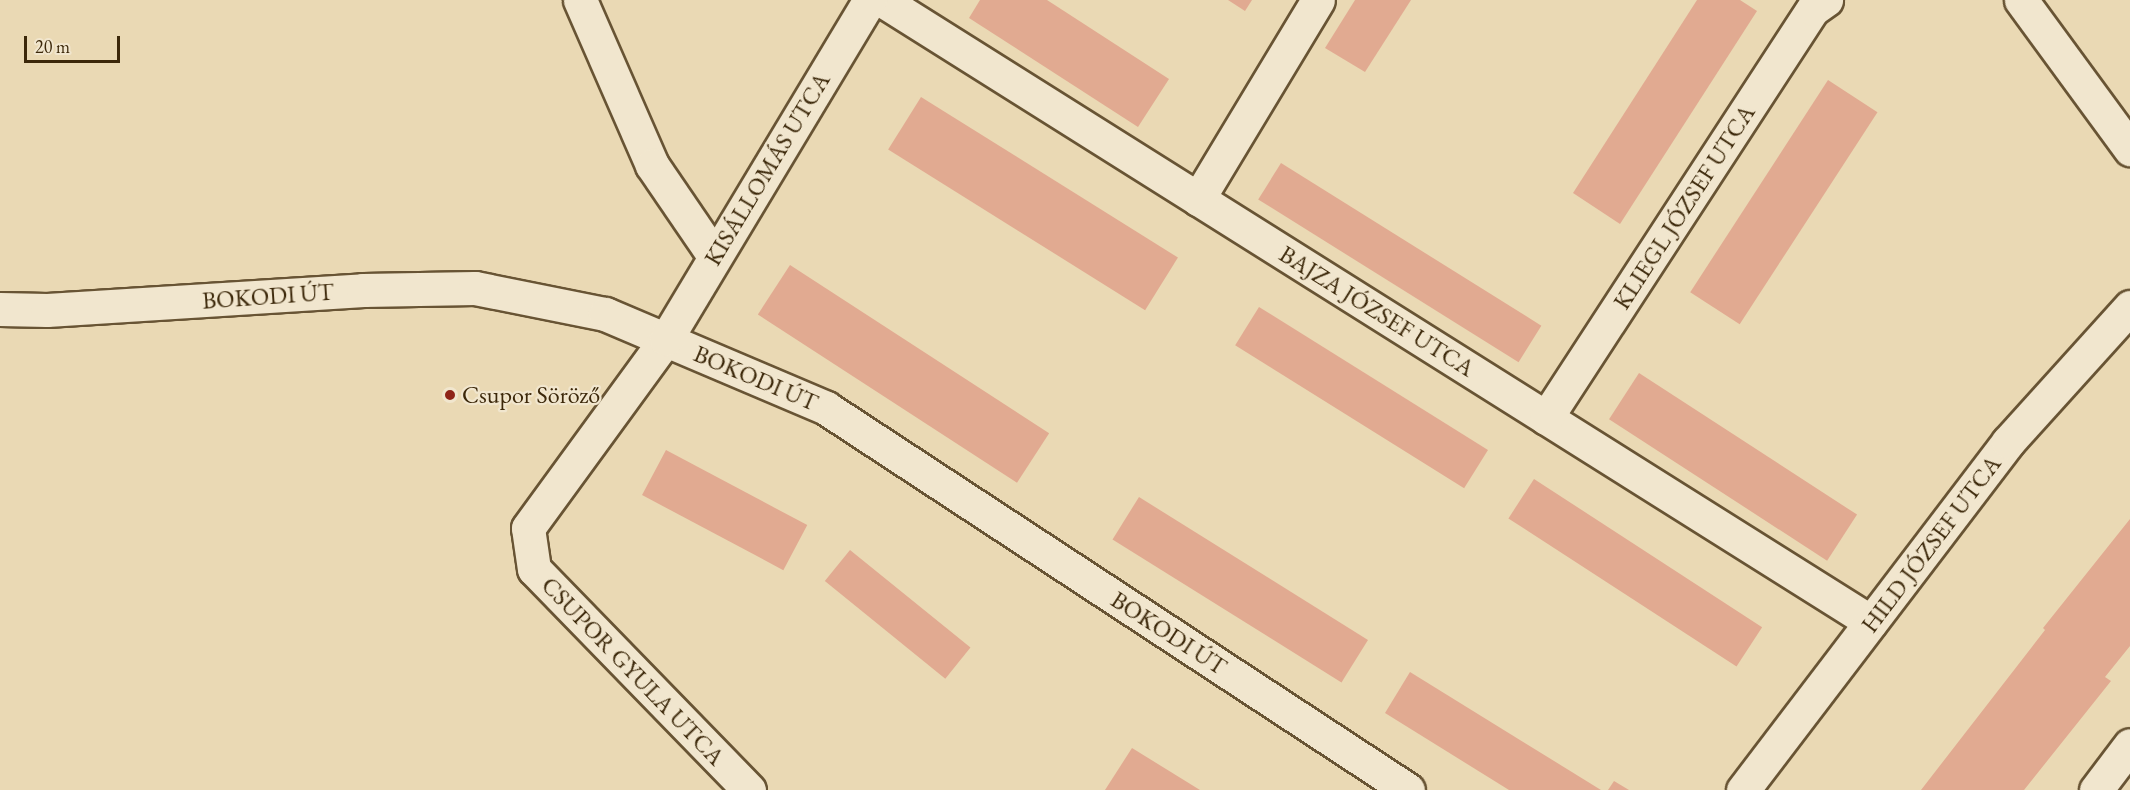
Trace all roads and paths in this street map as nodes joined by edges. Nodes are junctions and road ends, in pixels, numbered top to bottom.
1 (580, 0) edge
2 (870, 0) edge
3 (882, 0) edge
4 (1318, 0) edge
5 (1826, 0) edge
6 (2021, 0) edge
7 (2130, 149) edge
8 (1198, 199) junction
9 (714, 255) junction
10 (2130, 307) edge
11 (0, 309) edge
12 (666, 339) junction
13 (1546, 418) junction
14 (1871, 622) junction
15 (749, 790) edge
16 (1408, 790) edge
17 (1743, 790) edge

1 - 9 street
2 - 9 street, KISÁLLOMÁS UTCA
3 - 8 street, BAJZA JÓZSEF UTCA
4 - 8 street
5 - 13 street, KLIEGL JÓZSEF UTCA
6 - 7 street
8 - 13 street, BAJZA JÓZSEF UTCA
9 - 12 street, KISÁLLOMÁS UTCA
10 - 14 street, HILD JÓZSEF UTCA
11 - 12 street, BOKODI ÚT
12 - 15 street, CSUPOR GYULA UTCA
12 - 16 street, BOKODI ÚT
13 - 14 street, BAJZA JÓZSEF UTCA
14 - 17 street, HILD JÓZSEF UTCA

